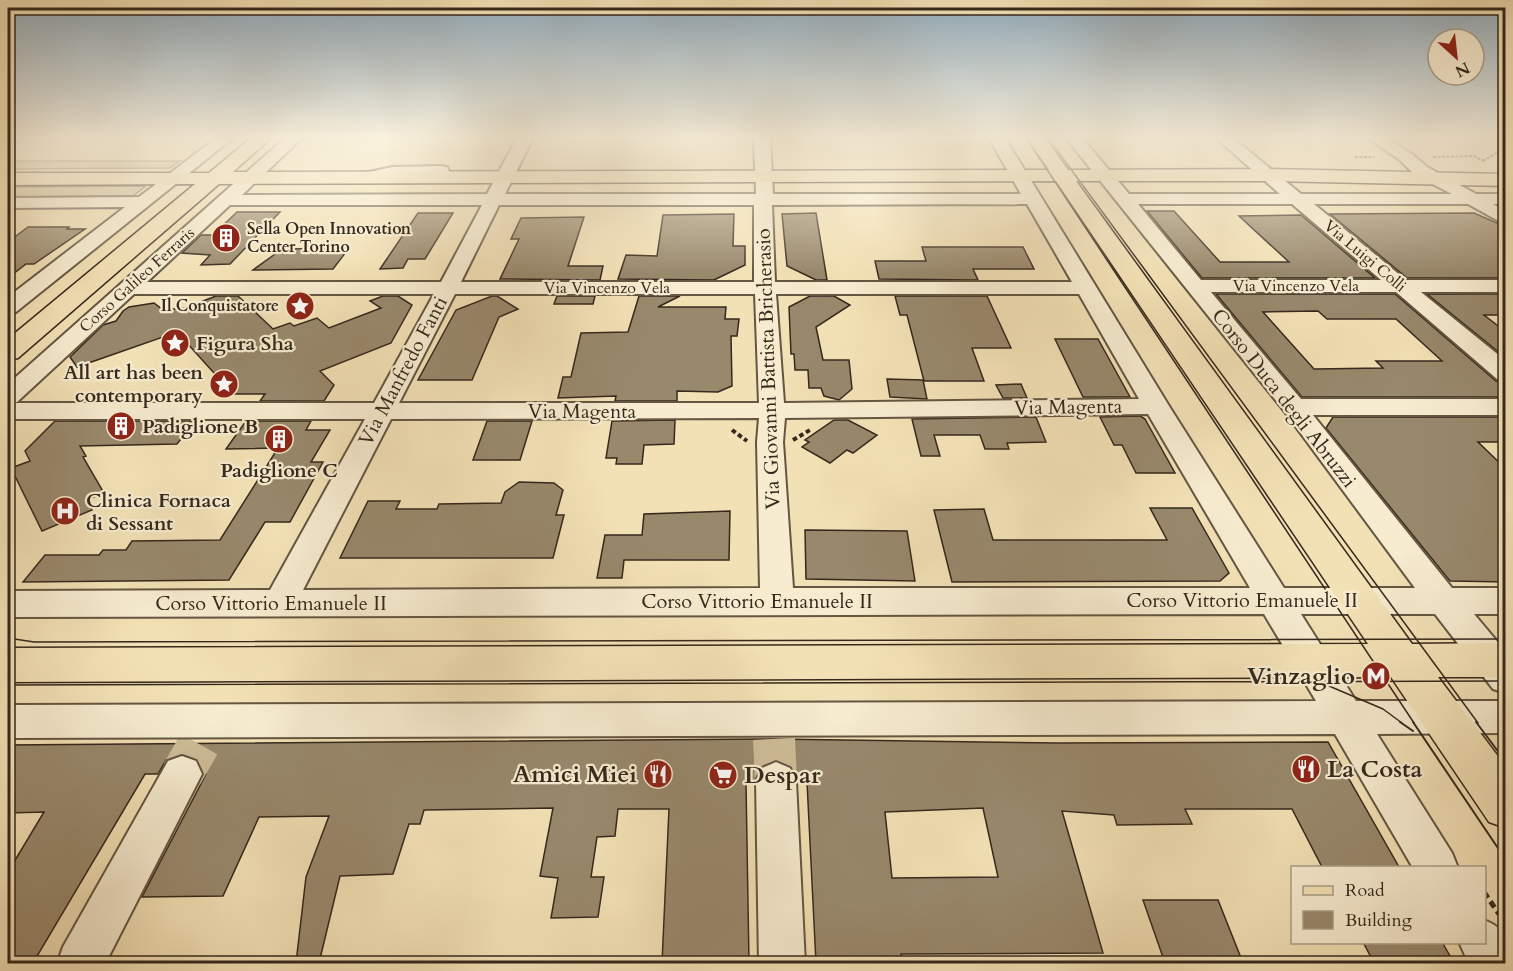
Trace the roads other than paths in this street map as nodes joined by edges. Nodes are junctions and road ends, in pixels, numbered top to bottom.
1 (166, 183) edge
2 (208, 183) edge
3 (243, 183) edge
4 (376, 183) edge
5 (502, 183) edge
6 (654, 183) edge
7 (764, 183) edge
8 (864, 183) edge
9 (1024, 183) edge
10 (1068, 183) edge
11 (1111, 183) edge
12 (1278, 183) edge
13 (1442, 183) edge
14 (429, 186) dead end
15 (764, 188) junction
16 (1034, 199) junction
17 (1124, 199) junction
18 (1297, 199) junction
19 (1471, 199) junction
20 (1506, 199) edge
21 (225, 200) junction
22 (493, 200) junction
23 (143, 202) junction
24 (8, 203) edge
25 (1506, 220) edge
26 (1196, 286) junction
27 (1400, 286) junction
28 (1506, 286) edge
29 (447, 287) junction
30 (765, 287) junction
31 (8, 288) edge
32 (32, 288) junction
33 (129, 288) junction
34 (1085, 288) junction
35 (8, 307) edge
36 (8, 352) edge
37 (1506, 374) edge
38 (8, 397) edge
39 (1156, 406) junction
40 (1294, 407) junction
41 (1506, 407) edge
42 (8, 411) edge
43 (381, 411) junction
44 (772, 411) junction
45 (1274, 600) junction
46 (1359, 600) junction
47 (1443, 600) junction
48 (777, 601) junction
49 (1506, 601) edge
50 (8, 604) edge
51 (279, 604) junction
52 (1310, 660) junction
53 (1402, 660) junction
54 (8, 665) edge
55 (1501, 666) edge
56 (1442, 717) junction
57 (1506, 717) edge
58 (1345, 718) junction
59 (8, 722) edge
60 (197, 747) junction
61 (776, 781) tunnel mouth
62 (1506, 806) edge
63 (1436, 866) edge
64 (1483, 944) edge
65 (80, 963) edge
66 (782, 963) edge
67 (1495, 963) edge

1 - 23 street
2 - 36 main road, Corso Galileo Ferraris
3 - 21 street, Corso Galileo Ferraris
4 - 14 street
5 - 22 street, Via Manfredo Fanti
6 - 15 main road
7 - 15 street, Via Giovanni Battista Bricherasio
8 - 15 main road
9 - 16 street
10 - 46 main road
11 - 17 street, Corso Duca degli Abruzzi
12 - 18 street, Via Luigi Colli
13 - 19 street
15 - 16 street
15 - 22 street
15 - 30 street, Via Giovanni Battista Bricherasio
16 - 34 street
17 - 18 street
17 - 26 street, Corso Duca degli Abruzzi
18 - 19 street
18 - 27 street, Via Luigi Colli
19 - 20 street
19 - 25 street
21 - 22 street
21 - 33 street, Corso Galileo Ferraris
22 - 29 street, Via Manfredo Fanti
23 - 24 street
23 - 32 street
26 - 27 street, Via Vincenzo Vela
26 - 40 street, Corso Duca degli Abruzzi
27 - 28 street, Via Vincenzo Vela
27 - 37 street, Via Luigi Colli
29 - 30 street, Via Vincenzo Vela
29 - 33 street, Via Vincenzo Vela
29 - 43 street, Via Manfredo Fanti
30 - 34 street, Via Vincenzo Vela
30 - 44 street, Via Giovanni Battista Bricherasio
31 - 32 street
32 - 35 street
33 - 38 street, Corso Galileo Ferraris
34 - 39 street
39 - 44 street, Via Magenta
39 - 45 street
40 - 41 street
40 - 47 street, Corso Duca degli Abruzzi
42 - 43 street, Via Magenta
43 - 44 street, Via Magenta
43 - 51 street, Via Manfredo Fanti
44 - 48 street, Via Giovanni Battista Bricherasio
45 - 46 street, Corso Vittorio Emanuele II
45 - 48 street, Corso Vittorio Emanuele II
45 - 52 street
46 - 47 street, Corso Vittorio Emanuele II
46 - 53 main road
47 - 49 street, Corso Vittorio Emanuele II
47 - 55 street, Corso Duca degli Abruzzi
48 - 51 street, Corso Vittorio Emanuele II
50 - 51 street, Corso Vittorio Emanuele II
52 - 53 main road
52 - 54 main road
52 - 58 street
53 - 55 main road
53 - 56 main road
56 - 57 street
56 - 58 street
56 - 62 main road
58 - 60 street
58 - 63 street
59 - 60 street
60 - 65 street
61 - 66 street
64 - 67 street

